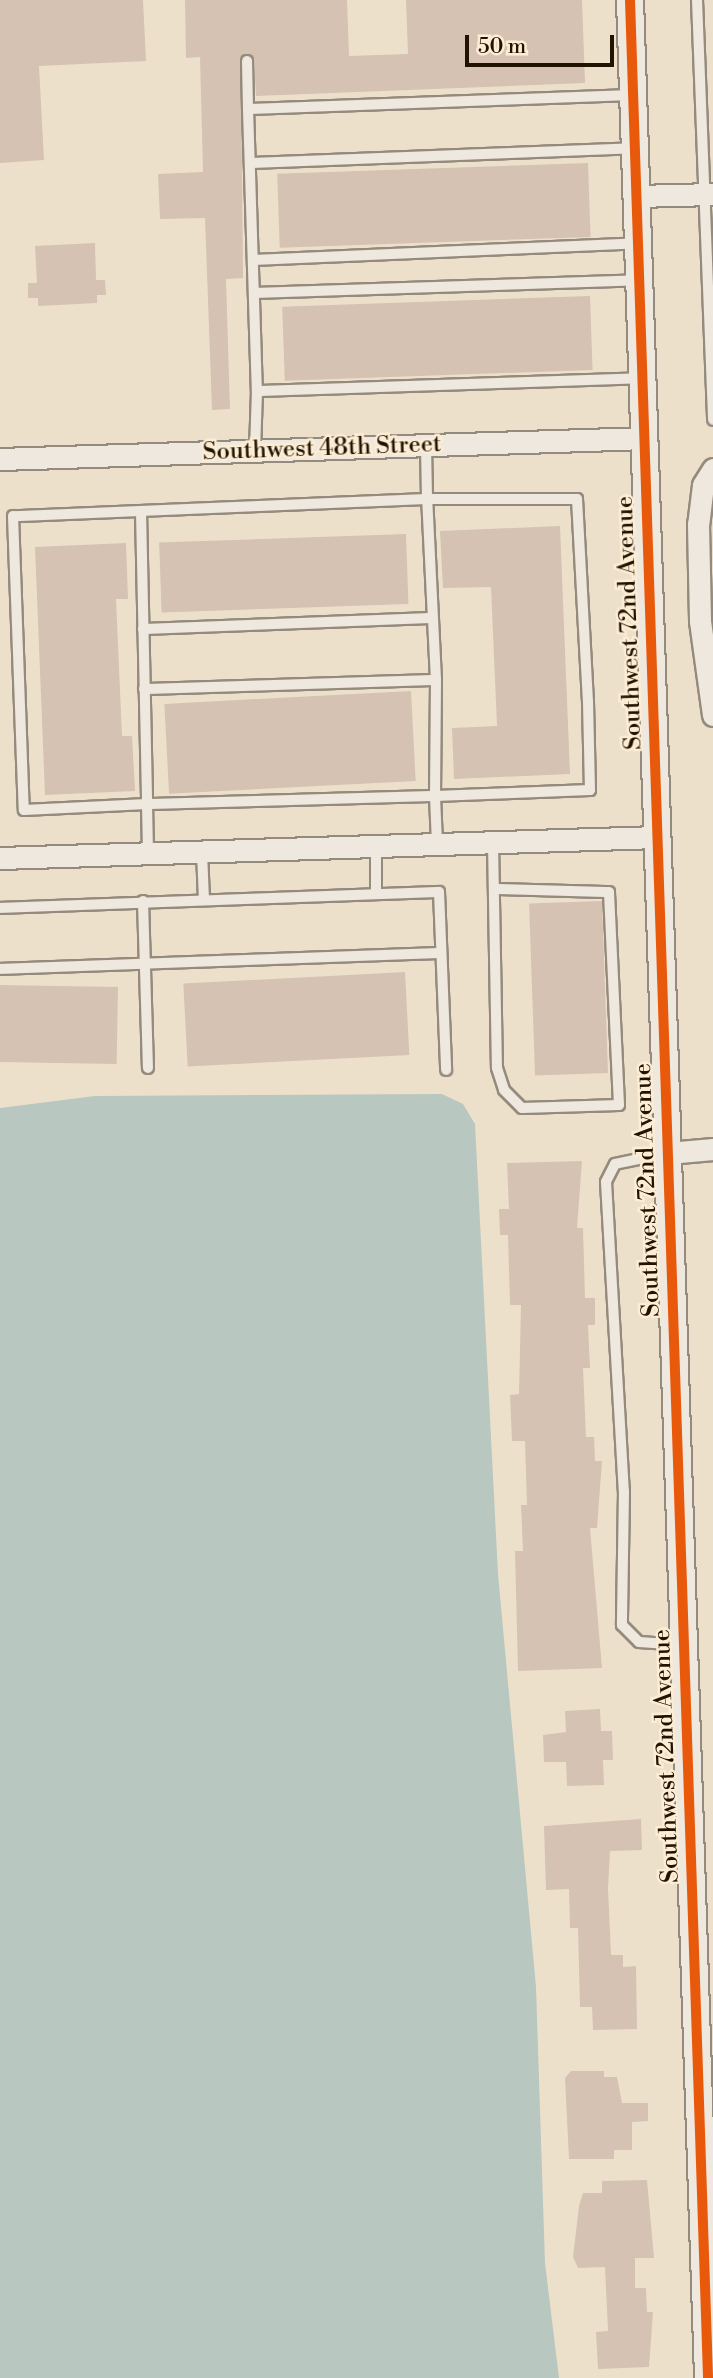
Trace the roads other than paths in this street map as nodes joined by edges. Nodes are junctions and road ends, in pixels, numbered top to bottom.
1 (630, 0) edge
2 (697, 0) edge
3 (247, 61) dead end
4 (633, 95) junction
5 (248, 109) junction
6 (635, 148) junction
7 (250, 163) junction
8 (708, 194) edge
9 (637, 196) junction
10 (639, 243) junction
11 (253, 260) junction
12 (640, 280) junction
13 (254, 293) junction
14 (643, 378) junction
15 (257, 391) junction
16 (713, 420) edge
17 (645, 438) junction
18 (425, 446) junction
19 (255, 451) junction
20 (0, 459) edge
21 (711, 472) edge
22 (427, 499) junction
23 (141, 511) junction
24 (432, 618) junction
25 (143, 629) junction
26 (436, 680) junction
27 (144, 689) junction
28 (713, 715) edge
29 (435, 796) junction
30 (147, 804) junction
31 (658, 837) junction
32 (493, 842) junction
33 (437, 844) junction
34 (376, 846) junction
35 (202, 852) junction
36 (148, 853) junction
37 (0, 858) edge
38 (494, 889) junction
39 (376, 894) junction
40 (204, 900) junction
41 (143, 901) junction
42 (0, 908) edge
43 (441, 953) junction
44 (145, 963) junction
45 (0, 969) edge
46 (148, 1068) dead end
47 (446, 1070) dead end
48 (713, 1149) edge
49 (668, 1153) junction
50 (684, 1645) junction
51 (705, 2056) edge
52 (708, 2378) edge

1 - 4 street, Southwest 72nd Avenue
2 - 8 lane
3 - 5 lane
4 - 5 lane
4 - 6 street, Southwest 72nd Avenue
5 - 7 lane
6 - 7 lane
6 - 9 street, Southwest 72nd Avenue
7 - 11 lane
8 - 9 street
8 - 16 lane
9 - 10 street, Southwest 72nd Avenue
10 - 11 lane
10 - 12 street, Southwest 72nd Avenue
11 - 13 lane
12 - 13 lane
12 - 14 street, Southwest 72nd Avenue
13 - 15 lane
14 - 15 lane
14 - 17 street, Southwest 72nd Avenue
15 - 19 lane
17 - 18 street, Southwest 48th Street
17 - 31 street, Southwest 72nd Avenue
18 - 19 street, Southwest 48th Street
18 - 22 lane
19 - 20 street, Southwest 48th Street
21 - 28 street
22 - 23 lane
22 - 24 lane
22 - 29 lane
23 - 25 lane
23 - 30 lane
24 - 25 lane
24 - 26 lane
25 - 27 lane
26 - 27 lane
26 - 29 lane
27 - 30 lane
29 - 30 lane
29 - 33 lane
30 - 36 lane
31 - 32 street
31 - 49 street, Southwest 72nd Avenue
32 - 33 street
32 - 38 lane
33 - 34 street
34 - 35 street
34 - 39 lane
35 - 36 street
35 - 40 lane
36 - 37 street
38 - 38 lane
39 - 40 lane
39 - 43 lane
40 - 41 lane
41 - 42 lane
41 - 44 lane
43 - 44 lane
43 - 47 lane
44 - 45 lane
44 - 46 lane
48 - 49 street
49 - 50 street, Southwest 72nd Avenue
49 - 50 lane
50 - 51 street, Southwest 72nd Avenue
51 - 52 street, Southwest 72nd Avenue

